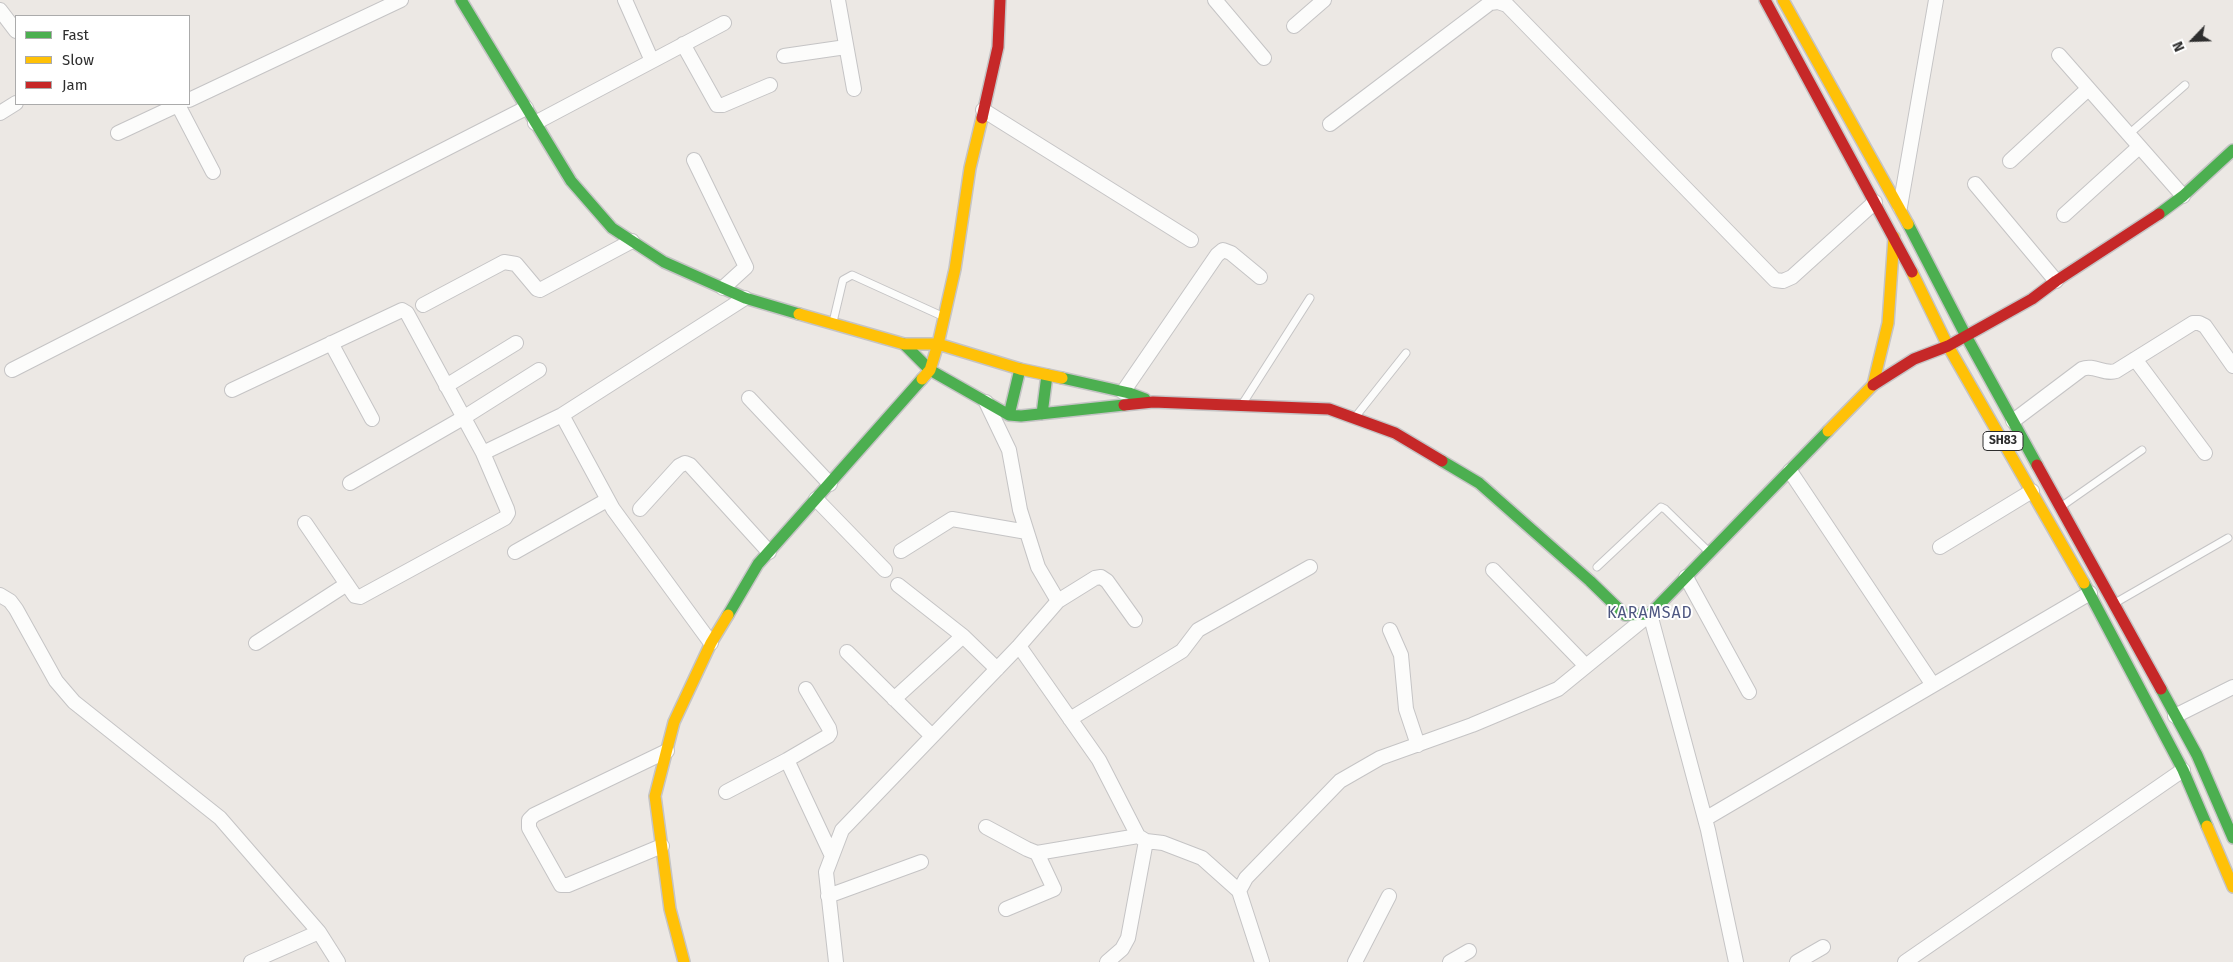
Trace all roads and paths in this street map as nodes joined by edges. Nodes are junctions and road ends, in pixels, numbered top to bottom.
1 (401, 0) edge
2 (461, 0) edge
3 (625, 0) edge
4 (838, 0) edge
5 (1000, 0) edge
6 (1215, 0) edge
7 (1324, 0) edge
8 (1764, 0) edge
9 (1783, 0) edge
10 (1936, 0) edge
11 (0, 10) edge
12 (724, 23) dead end
13 (1294, 26) dead end
14 (15, 30) edge
15 (684, 44) junction
16 (846, 47) junction
17 (2059, 55) dead end
18 (784, 56) dead end
19 (1264, 58) dead end
20 (652, 61) junction
21 (770, 85) dead end
22 (2184, 85) dead end
23 (2088, 88) junction
24 (854, 89) dead end
25 (190, 99) edge
26 (15, 105) edge
27 (178, 105) edge
28 (183, 105) edge
29 (526, 108) junction
30 (983, 110) junction
31 (0, 113) edge
32 (535, 123) junction
33 (1330, 124) dead end
34 (118, 133) dead end
35 (2129, 134) junction
36 (2140, 146) junction
37 (2233, 150) edge
38 (694, 160) dead end
39 (2010, 161) dead end
40 (213, 172) dead end
41 (1975, 184) dead end
42 (2183, 196) junction
43 (1875, 202) junction
44 (1900, 207) junction
45 (2064, 215) dead end
46 (1894, 237) junction
47 (1191, 240) dead end
48 (632, 241) junction
49 (1260, 277) dead end
50 (2056, 281) junction
51 (723, 288) junction
52 (745, 298) junction
53 (1310, 298) dead end
54 (423, 305) dead end
55 (944, 318) junction
56 (833, 322) junction
57 (1966, 336) junction
58 (332, 343) junction
59 (516, 343) dead end
60 (904, 344) junction
61 (938, 344) junction
62 (1948, 346) junction
63 (1406, 353) dead end
64 (2135, 359) junction
65 (2233, 366) edge
66 (1020, 369) junction
67 (12, 370) dead end
68 (539, 370) dead end
69 (930, 370) junction
70 (1047, 375) junction
71 (1874, 384) junction
72 (446, 386) junction
73 (232, 390) dead end
74 (1123, 392) junction
75 (749, 398) dead end
76 (986, 401) junction
77 (1154, 402) junction
78 (1242, 406) junction
79 (1042, 414) junction
80 (1009, 415) junction
81 (562, 416) junction
82 (463, 418) junction
83 (1354, 418) junction
84 (372, 419) dead end
85 (2013, 421) junction
86 (2142, 450) dead end
87 (483, 453) junction
88 (2205, 453) dead end
89 (1790, 471) junction
90 (350, 483) dead end
91 (830, 484) junction
92 (2032, 491) junction
93 (816, 499) junction
94 (607, 500) junction
95 (2061, 507) junction
96 (640, 509) dead end
97 (305, 523) dead end
98 (1027, 532) junction
99 (2228, 538) dead end
100 (1940, 547) dead end
101 (901, 551) dead end
102 (514, 552) dead end
103 (770, 552) junction
104 (1710, 553) junction
105 (1310, 566) dead end
106 (1597, 568) dead end
107 (885, 570) dead end
108 (1493, 570) dead end
109 (1686, 578) junction
110 (347, 584) junction
111 (898, 585) dead end
112 (2090, 592) junction
113 (0, 595) edge
114 (1058, 601) junction
115 (2114, 604) junction
116 (1650, 614) junction
117 (1135, 620) dead end
118 (1390, 630) dead end
119 (963, 636) junction
120 (256, 642) dead end
121 (711, 643) junction
122 (1019, 646) junction
123 (847, 652) dead end
124 (1586, 666) junction
125 (997, 669) junction
126 (1933, 685) junction
127 (2233, 687) edge
128 (806, 688) dead end
129 (1749, 692) dead end
130 (894, 699) junction
131 (2175, 716) junction
132 (1070, 719) junction
133 (932, 736) junction
134 (1418, 745) junction
135 (666, 751) junction
136 (787, 760) junction
137 (2183, 770) junction
138 (726, 792) dead end
139 (1704, 819) junction
140 (986, 827) dead end
141 (2233, 838) edge
142 (1142, 839) junction
143 (662, 846) junction
144 (1037, 852) junction
145 (832, 856) junction
146 (920, 862) dead end
147 (2233, 887) edge
148 (1239, 891) junction
149 (828, 896) junction
150 (1389, 896) dead end
151 (1006, 909) dead end
152 (315, 934) junction
153 (1823, 947) dead end
154 (1469, 951) dead end
155 (251, 962) edge
156 (338, 962) edge
157 (684, 962) edge
158 (836, 962) edge
159 (1107, 962) edge
160 (1262, 962) edge
161 (1355, 962) edge
162 (1450, 962) edge
163 (1736, 962) edge
164 (1797, 962) edge
165 (1905, 962) edge

1 - 25 street
2 - 29 street
3 - 20 street
4 - 16 street
5 - 30 street
6 - 19 street
7 - 13 street
8 - 43 street, SH83
9 - 44 street, SH83
10 - 44 street
11 - 14 street
12 - 15 street
15 - 20 street
15 - 21 street
16 - 18 street
16 - 24 street
17 - 23 street
20 - 32 street
22 - 35 lane
23 - 35 street
23 - 39 street
26 - 31 street
27 - 34 street
28 - 40 street
29 - 32 street
29 - 67 street
30 - 47 street
30 - 55 street
32 - 48 street
33 - 43 street
35 - 36 street
36 - 42 street
36 - 45 street
37 - 42 street
38 - 51 street
41 - 50 street
42 - 50 street
43 - 46 street, SH83
44 - 46 street
44 - 57 street, SH83
46 - 62 street, SH83
46 - 71 street
48 - 51 street
48 - 54 street
49 - 74 street
50 - 57 street
51 - 52 street
52 - 56 street
52 - 81 street
53 - 78 lane
55 - 56 lane
55 - 61 street
56 - 60 street
57 - 62 street
57 - 85 street, SH83
58 - 72 street
58 - 73 street
58 - 84 street
59 - 72 street
60 - 61 street
60 - 69 street
61 - 66 street
61 - 69 street
62 - 71 street
62 - 92 street, SH83
63 - 83 lane
64 - 65 street
64 - 85 street
64 - 88 street
66 - 70 street
66 - 80 street
68 - 82 street
69 - 76 street
69 - 91 street
70 - 74 street
70 - 79 street
71 - 89 street
72 - 82 street
74 - 77 street
75 - 91 street
76 - 80 street
76 - 98 street
77 - 78 street
77 - 79 street
78 - 83 street
79 - 80 street
81 - 87 street
81 - 94 street
82 - 87 street
82 - 90 street
83 - 116 street
85 - 95 street, SH83
86 - 95 lane
87 - 110 street
89 - 104 street
89 - 126 street
91 - 93 street
92 - 100 street
92 - 112 street, SH83
93 - 103 street
93 - 107 street
94 - 102 street
94 - 121 street
95 - 115 street, SH83
96 - 103 street
97 - 110 street
98 - 101 street
98 - 114 street
99 - 115 lane
103 - 121 street
104 - 106 lane
104 - 109 street
105 - 132 street
108 - 124 street
109 - 116 street
109 - 129 street
110 - 120 street
111 - 119 street
112 - 126 street
112 - 137 street, SH83
113 - 152 street
114 - 117 street
114 - 122 street
115 - 131 street, SH83
116 - 124 street
116 - 139 street
118 - 134 street
119 - 125 street
119 - 130 street
121 - 135 street
122 - 125 street
122 - 132 street
123 - 130 street
124 - 134 street
125 - 133 street
126 - 139 street
127 - 131 street
128 - 136 street
130 - 133 street
131 - 141 street, SH83
132 - 142 street
133 - 145 street
134 - 148 street
135 - 143 street
135 - 143 street
136 - 138 street
136 - 145 street
137 - 147 street, SH83
137 - 165 street
139 - 163 street
140 - 144 street
142 - 144 street
142 - 148 street
142 - 159 street
143 - 157 street
144 - 151 street
145 - 149 street
146 - 149 street
148 - 160 street
149 - 158 street
150 - 161 street
152 - 155 street
152 - 156 street
153 - 164 street
154 - 162 street

